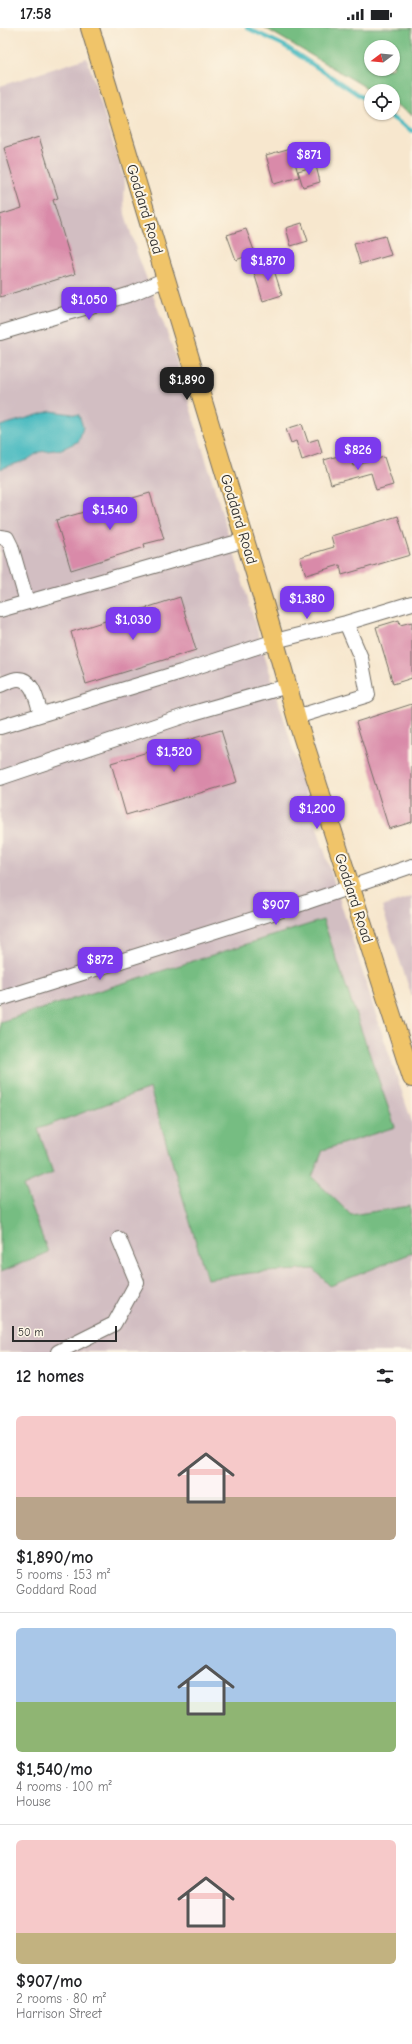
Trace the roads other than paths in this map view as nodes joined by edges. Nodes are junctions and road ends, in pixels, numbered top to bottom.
1 (90, 28) edge
2 (166, 279) junction
3 (0, 333) edge
4 (0, 537) edge
5 (245, 540) junction
6 (27, 602) junction
7 (412, 603) edge
8 (0, 610) edge
9 (346, 623) junction
10 (275, 641) junction
11 (0, 685) edge
12 (288, 686) junction
13 (41, 714) junction
14 (296, 717) junction
15 (0, 727) edge
16 (0, 778) edge
17 (412, 866) edge
18 (350, 886) junction
19 (0, 999) edge
20 (412, 1078) edge
21 (119, 1239) dead end
22 (58, 1352) edge

1 - 2 main road, Goddard Road
2 - 3 street
2 - 5 main road, Goddard Road
4 - 6 street
5 - 6 street
5 - 10 main road, Goddard Road
6 - 8 street
7 - 9 street
9 - 10 street
9 - 14 street
10 - 12 main road, Goddard Road
10 - 13 street
11 - 13 street
12 - 14 main road, Goddard Road
12 - 16 street
13 - 15 street
14 - 18 main road, Goddard Road
17 - 18 street
18 - 19 street
18 - 20 main road, Goddard Road
21 - 22 street

